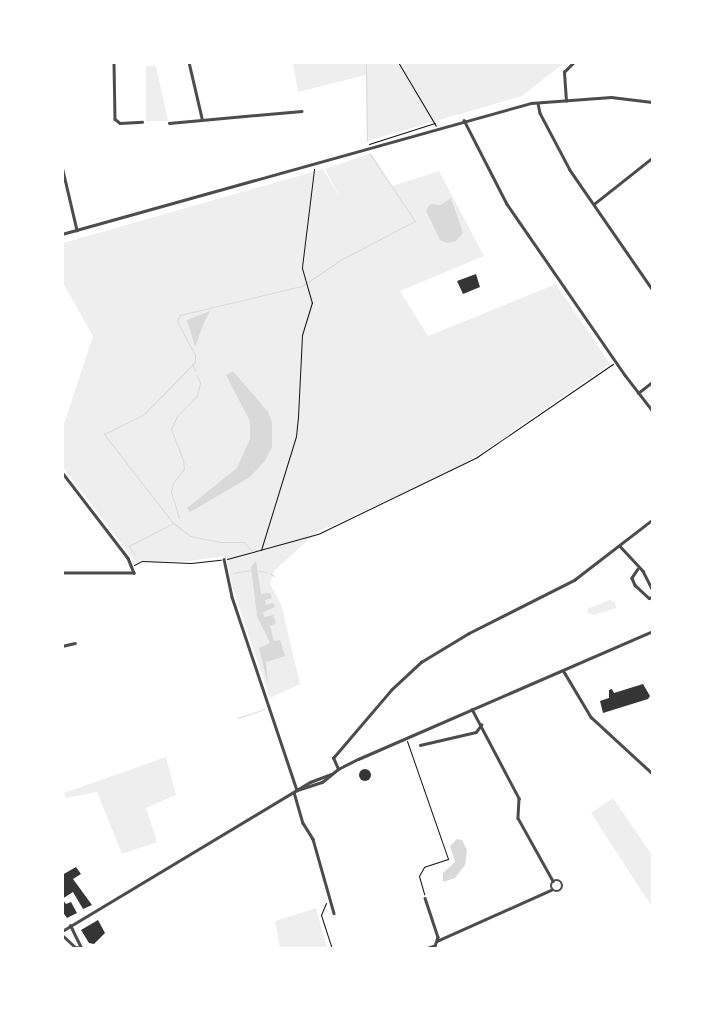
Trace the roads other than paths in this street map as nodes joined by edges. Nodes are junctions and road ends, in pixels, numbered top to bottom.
1 (114, 62) edge
2 (189, 62) edge
3 (574, 62) edge
4 (566, 101) junction
5 (652, 102) edge
6 (538, 103) junction
7 (300, 111) dead end
8 (202, 118) junction
9 (464, 120) junction
10 (142, 122) dead end
11 (169, 123) dead end
12 (652, 158) edge
13 (62, 166) edge
14 (594, 204) junction
15 (77, 230) junction
16 (62, 234) edge
17 (652, 289) edge
18 (652, 382) edge
19 (638, 393) junction
20 (652, 410) edge
21 (62, 472) edge
22 (652, 520) edge
23 (620, 546) junction
24 (224, 559) road end
25 (638, 569) junction
26 (62, 573) edge
27 (652, 589) edge
28 (652, 597) edge
29 (652, 631) edge
30 (75, 643) dead end
31 (62, 646) edge
32 (562, 669) junction
33 (472, 709) junction
34 (481, 725) junction
35 (420, 745) dead end
36 (337, 770) junction
37 (652, 773) edge
38 (296, 791) junction
39 (554, 881) junction
40 (551, 890) junction
41 (425, 898) road end
42 (334, 913) dead end
43 (70, 925) junction
44 (62, 931) edge
45 (62, 935) edge
46 (437, 941) junction
47 (81, 948) edge
48 (429, 948) edge

1 - 10 street
2 - 8 street
3 - 4 street
4 - 5 street
4 - 6 street
6 - 9 street
6 - 14 street
7 - 8 street
8 - 11 street
9 - 15 street
9 - 19 street
12 - 14 street
13 - 15 street
14 - 17 street
15 - 16 street
18 - 19 street
19 - 20 street
21 - 26 street
22 - 23 street
23 - 25 street
23 - 36 street
24 - 38 street
25 - 27 street
25 - 28 street
29 - 32 street
30 - 31 street
32 - 33 street
32 - 37 street
33 - 34 street
33 - 36 street
34 - 35 street
34 - 39 street
36 - 38 street
38 - 42 street
38 - 43 street
39 - 40 street
39 - 40 street
40 - 46 street
41 - 46 street
43 - 44 street
43 - 47 street
45 - 47 street
46 - 48 street

